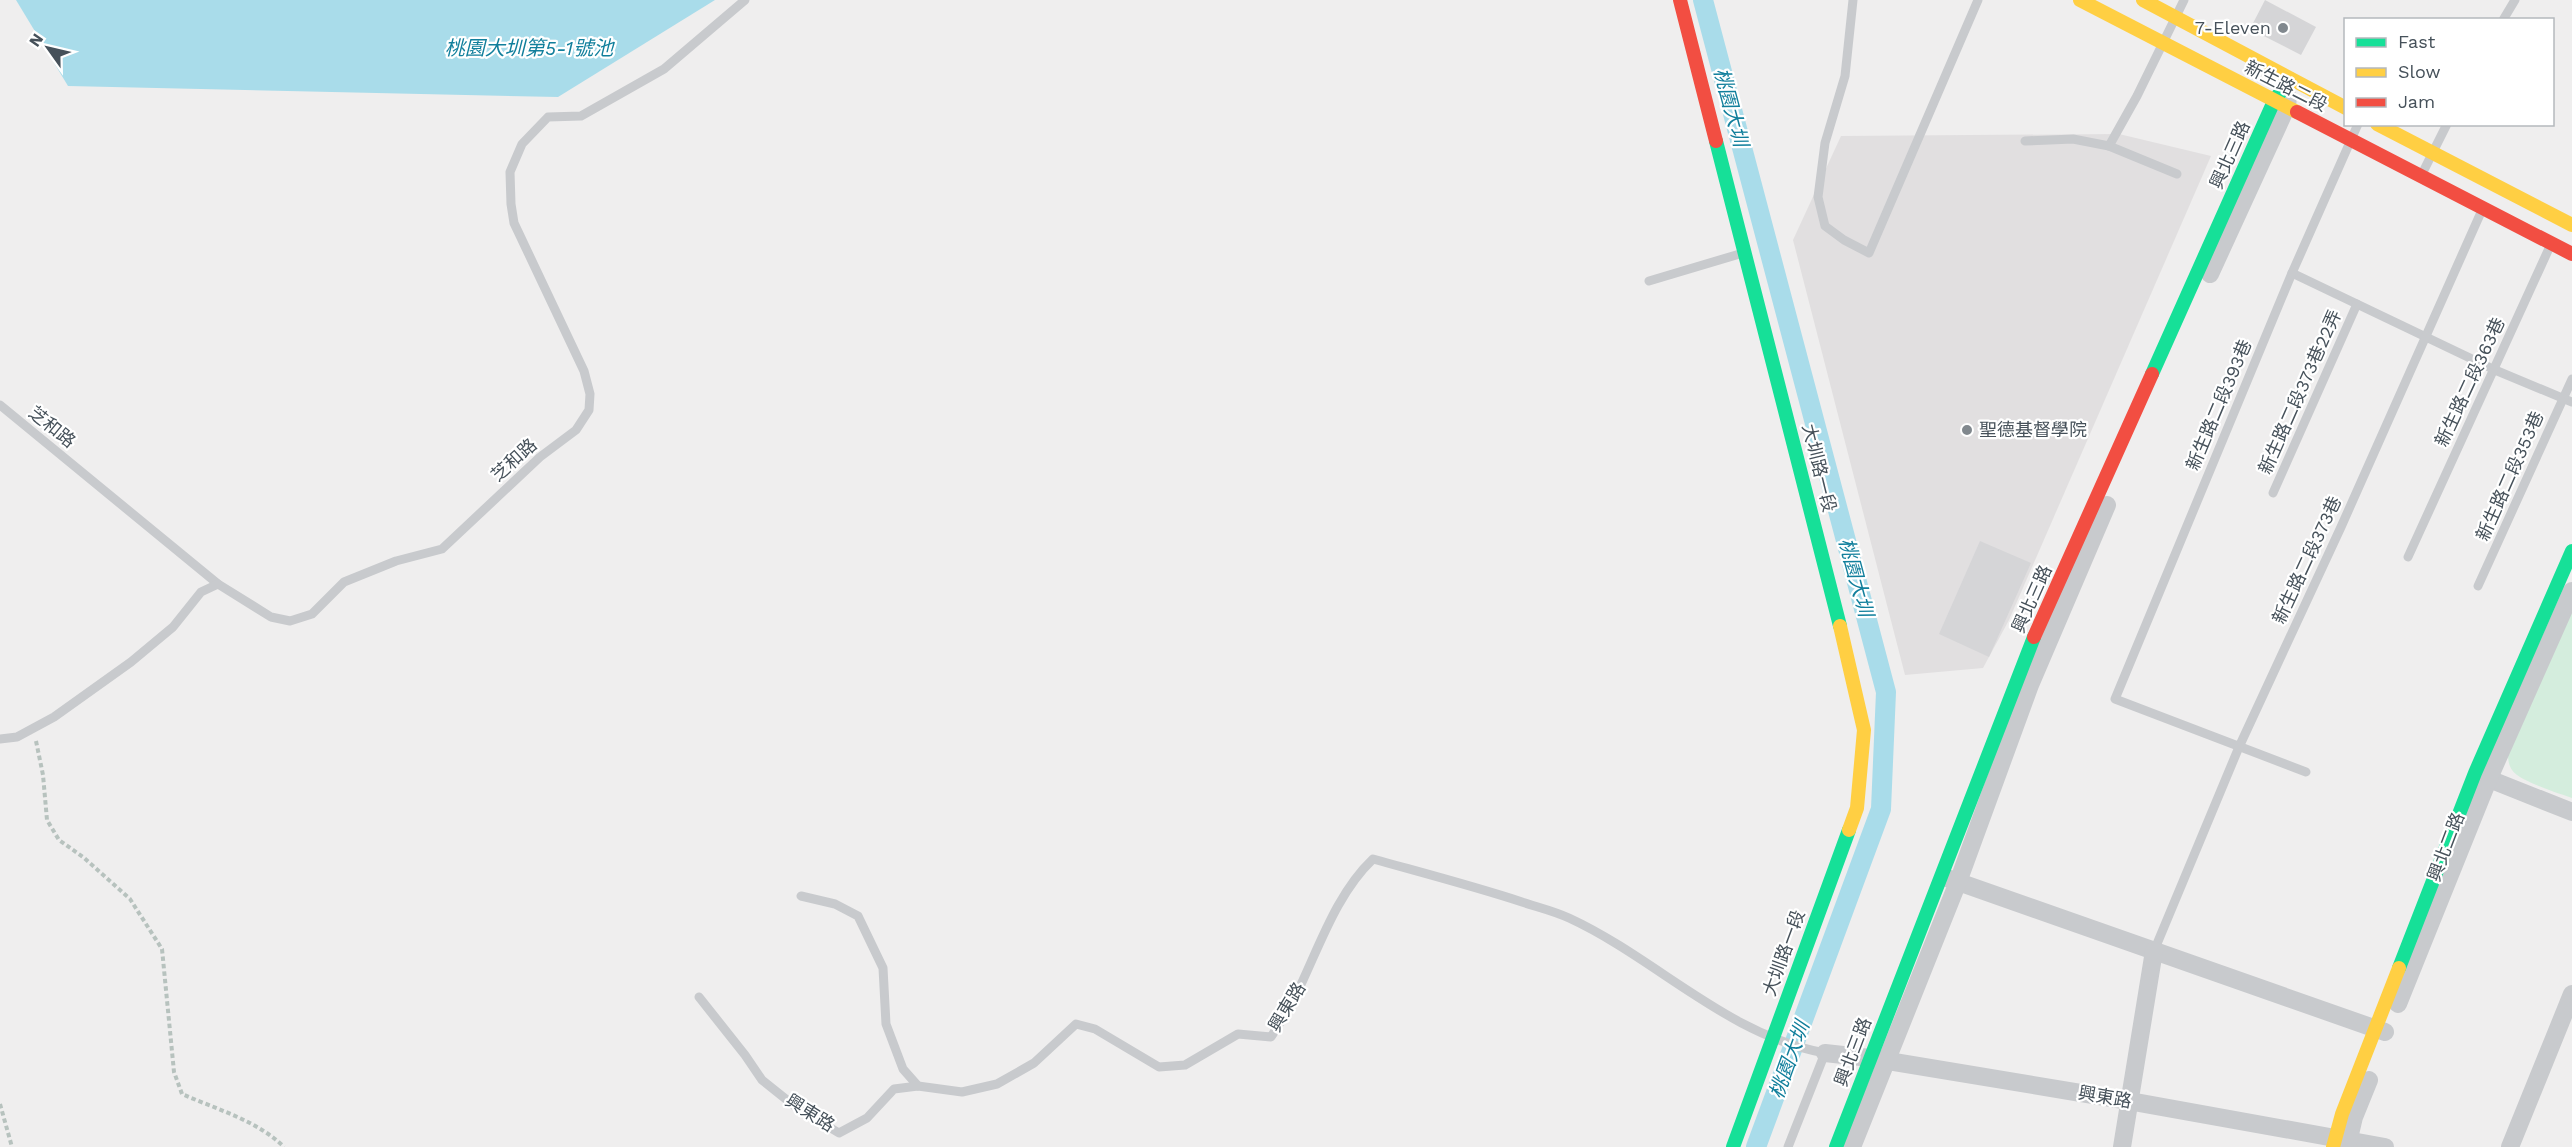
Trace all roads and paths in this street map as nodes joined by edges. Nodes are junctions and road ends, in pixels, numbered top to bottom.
1 (746, 0) edge
2 (1680, 0) edge
3 (1853, 0) edge
4 (1978, 0) edge
5 (2080, 0) edge
6 (2143, 0) edge
7 (2184, 0) edge
8 (2515, 0) edge
9 (2176, 16) junction
10 (2504, 18) edge
11 (2164, 43) junction
12 (2290, 79) junction
13 (2281, 104) junction
14 (2344, 107) edge
15 (2357, 126) edge
16 (2381, 126) edge
17 (2446, 126) edge
18 (2350, 140) junction
19 (2025, 141) dead end
20 (2109, 146) junction
21 (2433, 153) junction
22 (2177, 174) dead end
23 (2421, 176) junction
24 (2489, 196) junction
25 (2560, 231) edge
26 (1746, 253) junction
27 (2572, 254) edge
28 (2292, 273) junction
29 (1649, 281) dead end
30 (2357, 304) junction
31 (2427, 336) junction
32 (2495, 370) junction
33 (2572, 379) edge
34 (2568, 401) edge
35 (0, 405) edge
36 (2273, 493) dead end
37 (2572, 551) edge
38 (2408, 557) dead end
39 (218, 584) junction
40 (2478, 586) dead end
41 (2572, 591) edge
42 (34, 728) junction
43 (0, 739) edge
44 (2239, 747) junction
45 (2306, 772) dead end
46 (2482, 776) junction
47 (2572, 812) edge
48 (1950, 880) junction
49 (801, 896) dead end
50 (2154, 951) junction
51 (2572, 994) edge
52 (699, 997) dead end
53 (2381, 1030) junction
54 (1773, 1038) junction
55 (1819, 1052) junction
56 (1878, 1059) junction
57 (918, 1086) junction
58 (2129, 1101) junction
59 (0, 1104) edge
60 (2341, 1143) edge
61 (12, 1147) edge
62 (284, 1147) edge
63 (1733, 1147) edge
64 (1788, 1147) edge
65 (1836, 1147) edge
66 (1852, 1147) edge
67 (2122, 1147) edge
68 (2385, 1147) edge
69 (2510, 1147) edge

1 - 39 lane, 芝和路
2 - 26 street, 大圳路一段
3 - 4 lane
5 - 11 street, 新生路二段
6 - 9 street, 新生路二段
7 - 9 lane
8 - 10 lane
9 - 11 lane
9 - 12 street, 新生路二段
11 - 13 street, 新生路二段
11 - 20 lane
12 - 13 street
12 - 14 street, 新生路二段
13 - 18 street, 新生路二段
13 - 48 street
15 - 18 lane, 新生路二段393巷
16 - 21 street, 新生路二段
17 - 21 lane
18 - 23 street, 新生路二段
18 - 28 lane, 新生路二段393巷
19 - 20 lane
20 - 22 lane
21 - 23 lane
21 - 24 street, 新生路二段
23 - 24 street, 新生路二段
24 - 25 street, 新生路二段
24 - 25 street, 新生路二段
24 - 31 lane, 新生路二段373巷
25 - 27 street, 新生路二段
25 - 32 lane, 新生路二段363巷
26 - 29 lane
26 - 54 street, 大圳路一段
28 - 30 lane, 新生路二段373巷22弄
28 - 44 lane, 新生路二段393巷
30 - 31 lane, 新生路二段373巷22弄
30 - 36 lane, 新生路二段373巷22弄
31 - 32 lane, 新生路二段373巷22弄
31 - 44 lane, 新生路二段373巷
32 - 34 lane, 新生路二段373巷22弄
32 - 38 lane, 新生路二段363巷
33 - 34 lane, 新生路二段353巷
34 - 40 lane, 新生路二段353巷
35 - 39 lane, 芝和路
37 - 46 street, 興北二路
39 - 42 lane
41 - 46 street, 興北二路
42 - 43 lane
42 - 62 path
44 - 45 lane
44 - 50 lane, 新生路二段373巷
46 - 47 street
46 - 53 street, 興北二路
48 - 50 street
48 - 56 street
49 - 57 lane
50 - 53 street
50 - 58 street
51 - 69 street
52 - 57 lane, 興東路
53 - 60 street, 興北二路
54 - 55 lane
54 - 57 lane, 興東路
54 - 63 street, 大圳路一段
55 - 56 street, 興東路
55 - 64 lane
56 - 58 street, 興東路
56 - 65 street, 興北三路
56 - 66 street
58 - 60 street, 興東路
58 - 67 street
59 - 61 path
60 - 68 street, 興東路

